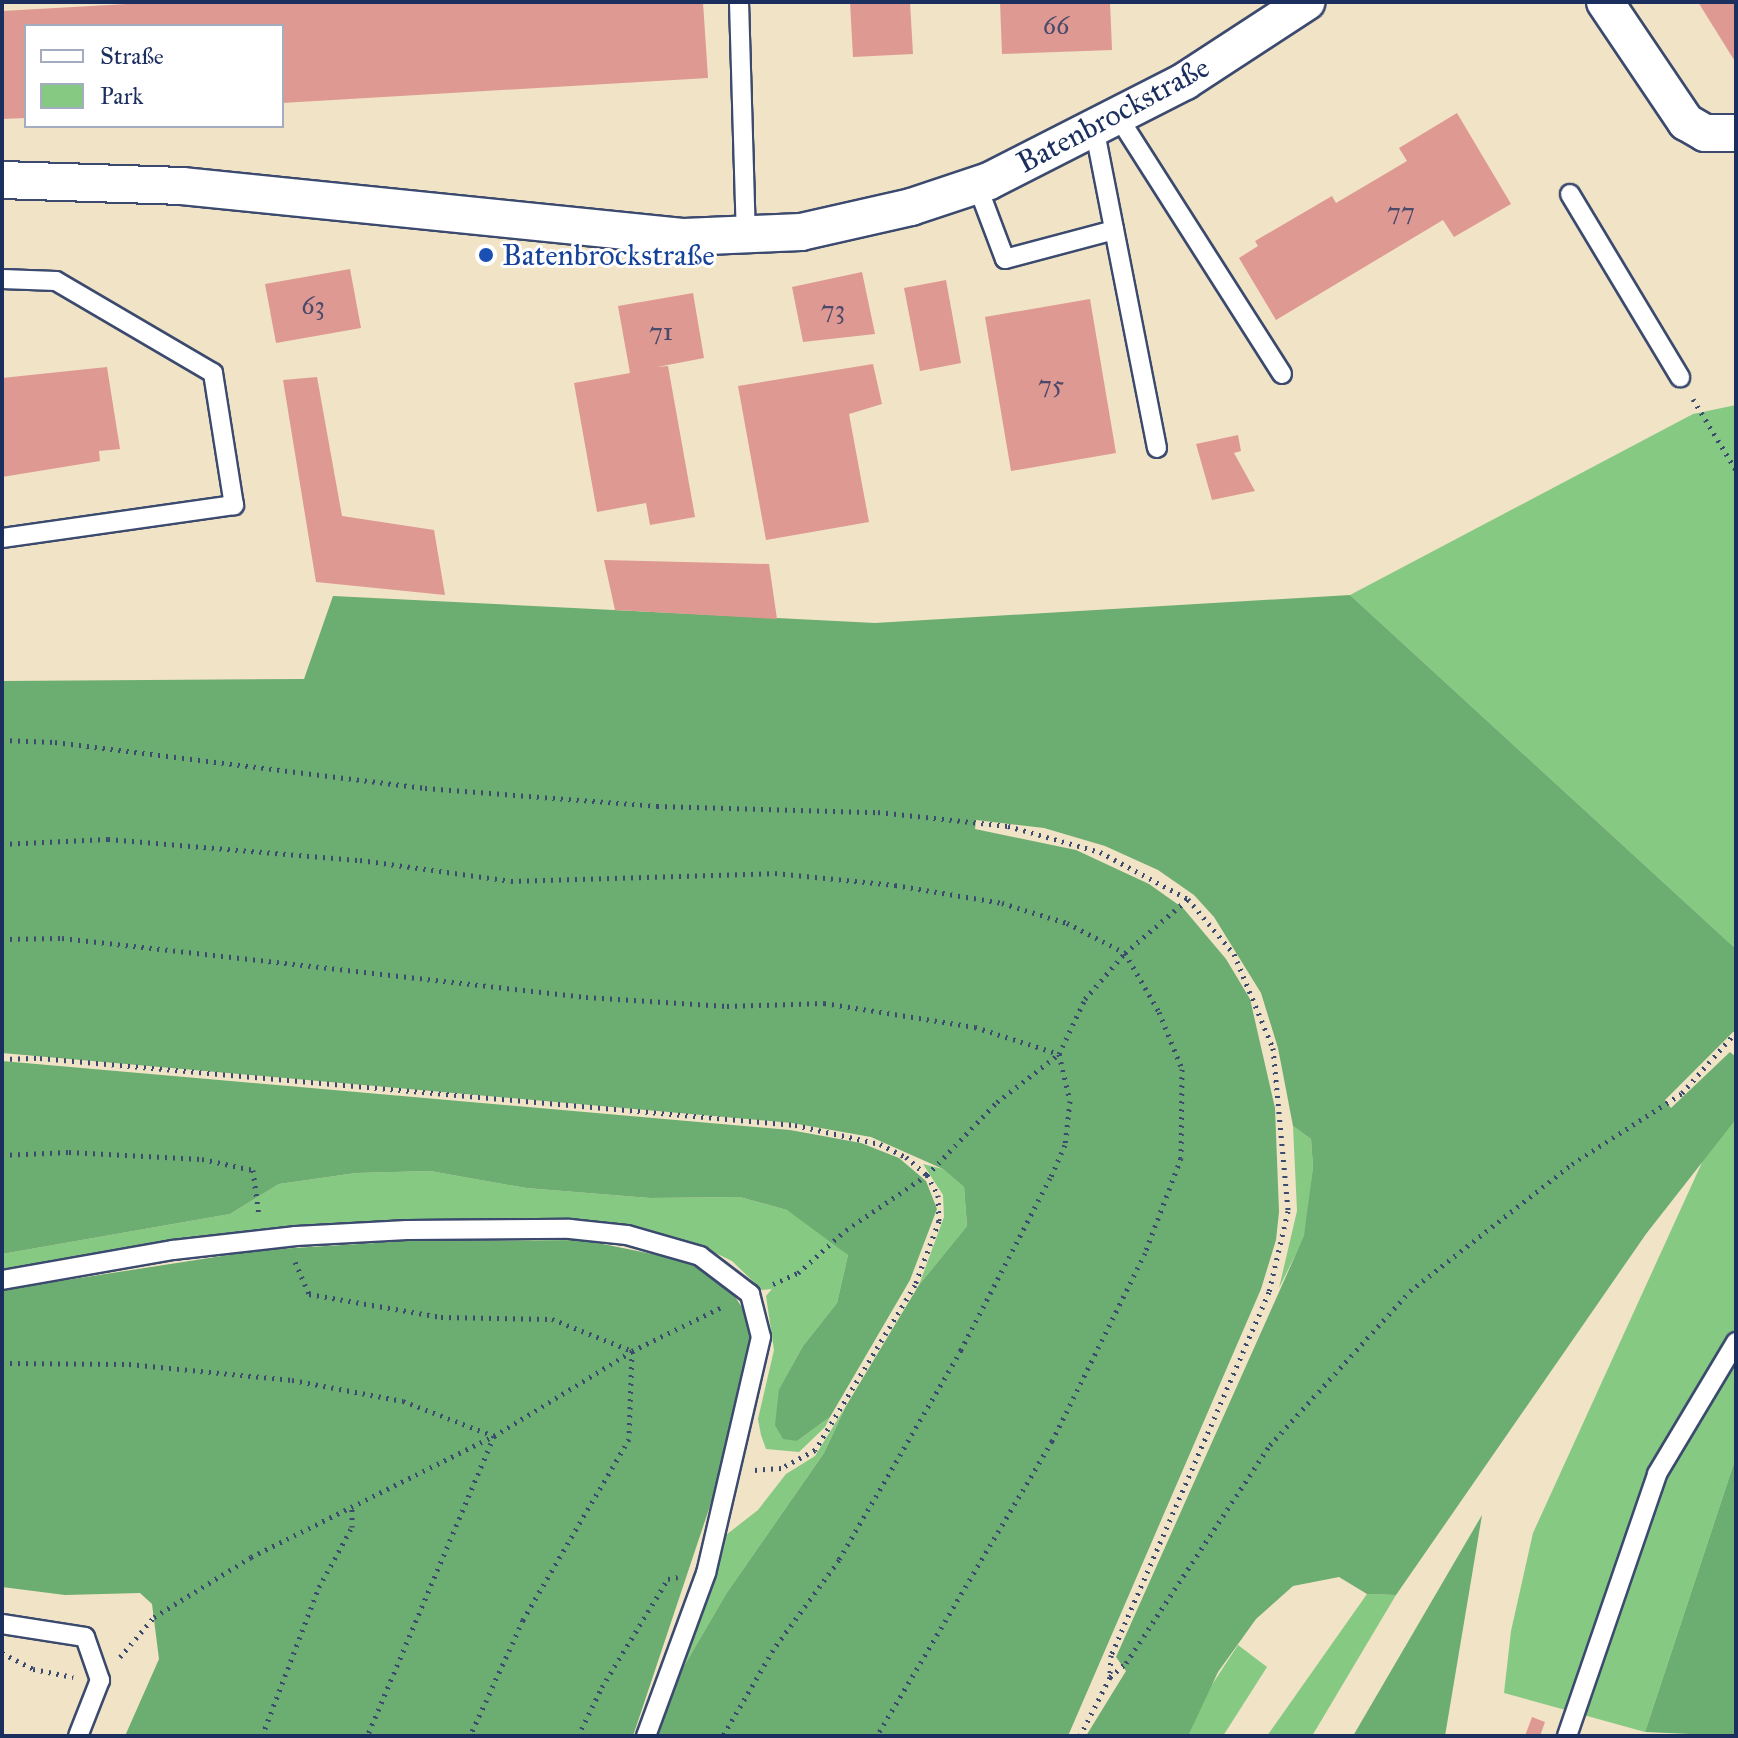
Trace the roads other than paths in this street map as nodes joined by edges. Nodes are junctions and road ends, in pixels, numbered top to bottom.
1 (739, 2) edge
2 (1306, 2) edge
3 (1605, 2) edge
4 (1105, 121) junction
5 (1736, 133) edge
6 (2, 180) edge
7 (977, 185) junction
8 (1570, 194) dead end
9 (1114, 230) junction
10 (746, 234) junction
11 (2, 279) edge
12 (1282, 374) dead end
13 (1680, 377) road end
14 (1157, 448) dead end
15 (2, 538) edge
16 (2, 1280) edge
17 (1736, 1342) edge
18 (2, 1624) edge
19 (78, 1736) edge
20 (646, 1736) edge
21 (1567, 1736) edge

1 - 10 lane
2 - 4 street, Batenbrockstraße
3 - 5 street
4 - 7 street, Batenbrockstraße
4 - 9 lane
4 - 12 lane
6 - 10 street, Batenbrockstraße
7 - 9 lane
7 - 10 street, Batenbrockstraße
8 - 13 lane
9 - 14 lane
11 - 15 lane
16 - 20 lane
17 - 21 lane
18 - 19 lane

